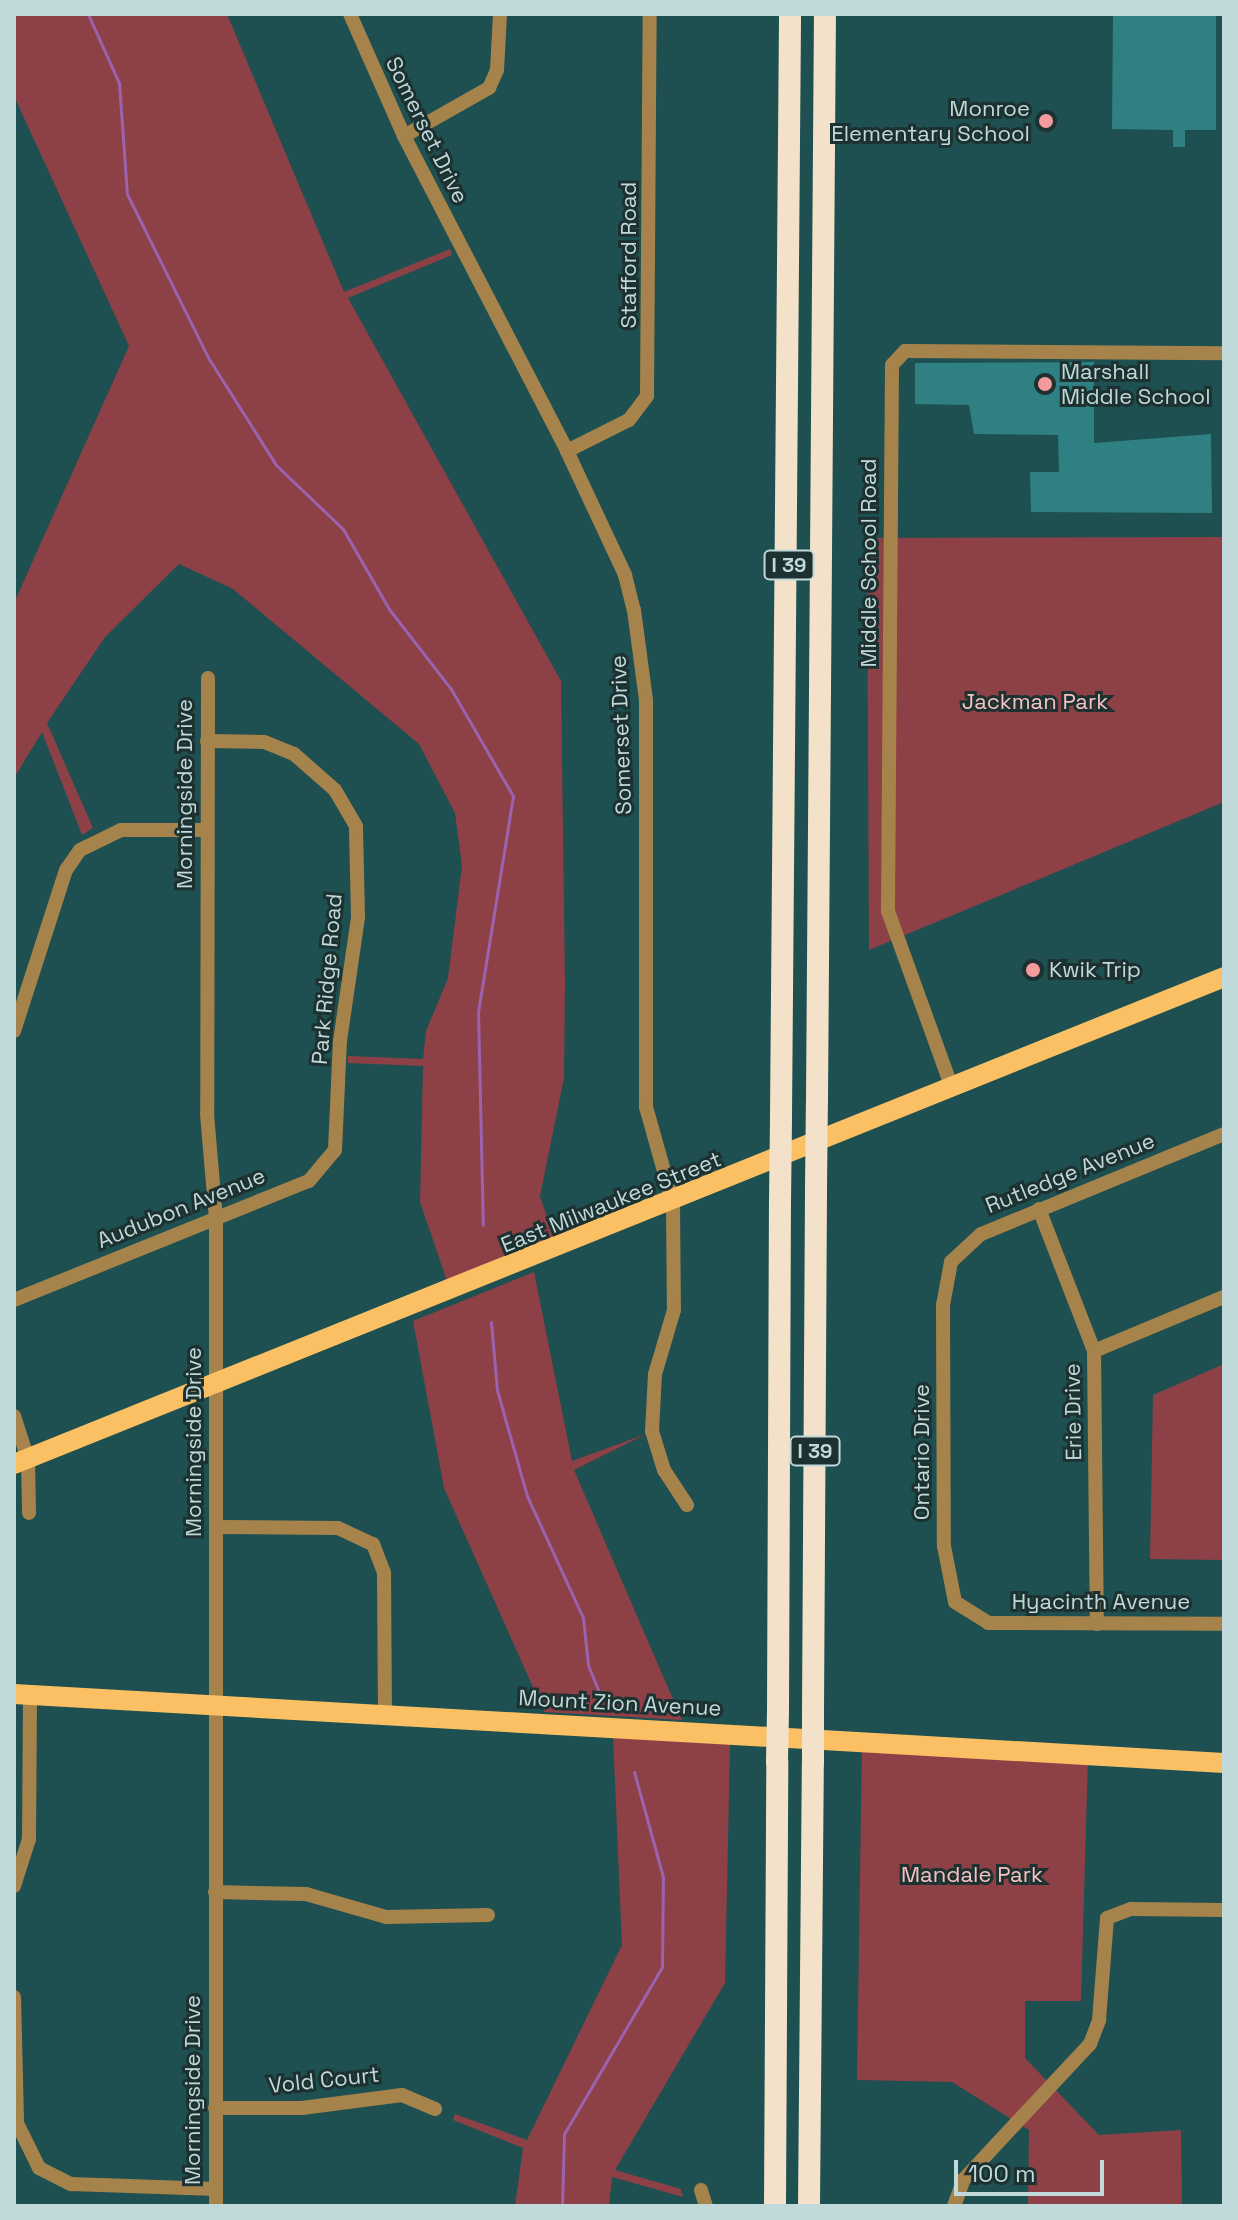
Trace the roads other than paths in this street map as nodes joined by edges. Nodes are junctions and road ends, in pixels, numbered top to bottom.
1 (350, 14) edge
2 (500, 14) edge
3 (650, 14) edge
4 (790, 14) edge
5 (825, 14) edge
6 (404, 136) junction
7 (1224, 353) edge
8 (567, 451) junction
9 (208, 678) dead end
10 (207, 741) junction
11 (206, 830) junction
12 (1224, 977) edge
13 (14, 1031) edge
14 (952, 1088) junction
15 (339, 1131) joint
16 (1224, 1134) edge
17 (673, 1203) junction
18 (1039, 1209) junction
19 (216, 1218) junction
20 (947, 1271) joint
21 (1224, 1297) edge
22 (14, 1300) edge
23 (1094, 1351) junction
24 (215, 1382) junction
25 (14, 1416) edge
26 (21, 1462) edge
27 (687, 1505) dead end
28 (29, 1513) dead end
29 (216, 1527) junction
30 (978, 1619) joint
31 (1097, 1624) junction
32 (1224, 1624) edge
33 (22, 1694) edge
34 (216, 1704) junction
35 (385, 1714) junction
36 (1224, 1763) edge
37 (14, 1886) edge
38 (215, 1892) junction
39 (1224, 1910) edge
40 (488, 1915) dead end
41 (14, 1997) edge
42 (215, 2108) junction
43 (435, 2109) dead end
44 (216, 2189) junction
45 (701, 2190) dead end
46 (216, 2206) edge
47 (706, 2206) edge
48 (775, 2206) edge
49 (809, 2206) edge
50 (954, 2206) edge

1 - 6 street, Somerset Drive
2 - 6 street
3 - 8 street, Stafford Road
4 - 48 highway, I 39, bridge
5 - 49 highway, I 39, bridge
6 - 8 street, Somerset Drive
7 - 14 street, Middle School Road
8 - 17 street, Somerset Drive
9 - 10 street, Morningside Drive
10 - 11 street, Morningside Drive
10 - 15 street, Park Ridge Road
11 - 13 street
11 - 19 street, Morningside Drive
12 - 14 main road, East Milwaukee Street
14 - 17 main road, East Milwaukee Street
15 - 19 street, Audubon Avenue
16 - 18 street, Rutledge Avenue
17 - 24 main road, East Milwaukee Street
17 - 27 street, Somerset Drive
18 - 20 street, Rutledge Avenue
18 - 23 street, Erie Drive
19 - 22 street, Audubon Avenue
19 - 24 street, Morningside Drive
20 - 30 street, Ontario Drive
21 - 23 street
23 - 31 street, Erie Drive
24 - 26 main road, East Milwaukee Street
24 - 29 street, Morningside Drive
25 - 26 street
26 - 28 street
29 - 34 street, Morningside Drive
29 - 35 street
30 - 31 street, Hyacinth Avenue
31 - 32 street, Hyacinth Avenue
33 - 34 main road, Mount Zion Avenue
33 - 37 street
34 - 35 main road, Mount Zion Avenue
34 - 38 street, Morningside Drive
35 - 36 main road, Mount Zion Avenue
38 - 40 street
38 - 42 street, Morningside Drive
39 - 50 street
41 - 44 street
42 - 43 street, Vold Court
42 - 44 street, Morningside Drive
44 - 46 street, Morningside Drive
45 - 47 street

